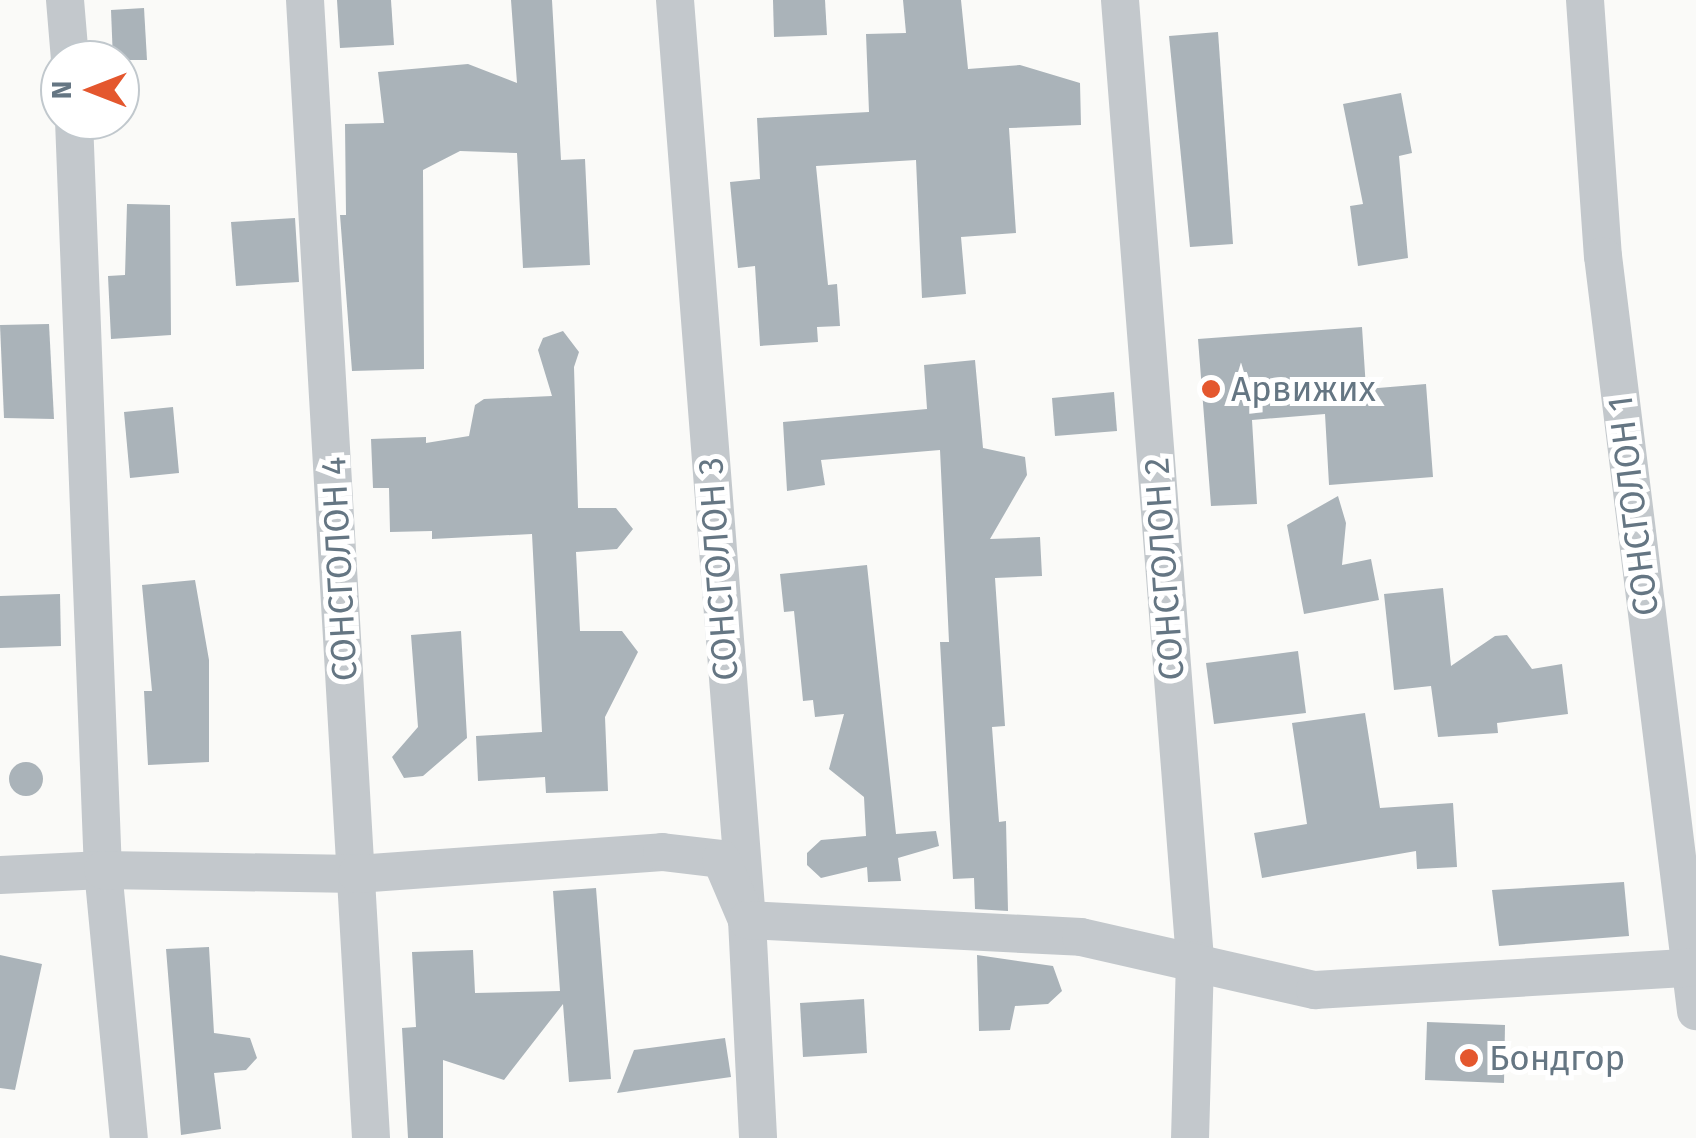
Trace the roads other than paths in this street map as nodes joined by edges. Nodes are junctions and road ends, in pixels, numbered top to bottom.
1 (65, 0) edge
2 (305, 0) edge
3 (675, 0) edge
4 (1120, 0) edge
5 (1585, 0) edge
6 (68, 40) edge
7 (75, 140) edge
8 (104, 870) junction
9 (357, 874) junction
10 (0, 875) edge
11 (748, 920) junction
12 (1194, 960) junction
13 (1688, 968) junction
14 (1696, 1010) edge
15 (129, 1138) edge
16 (371, 1138) edge
17 (758, 1138) edge
18 (1190, 1138) edge

1 - 6 street
2 - 9 street, СОНСГОЛОН 4
3 - 11 street, СОНСГОЛОН 3
4 - 12 street, СОНСГОЛОН 2
5 - 13 street, СОНСГОЛОН 1
7 - 8 street
8 - 9 street
8 - 10 street
8 - 15 street
9 - 11 street
9 - 16 street, СОНСГОЛОН 4
11 - 12 street
11 - 17 street, СОНСГОЛОН 3
12 - 13 street
12 - 18 street, СОНСГОЛОН 2
13 - 14 street, СОНСГОЛОН 1

